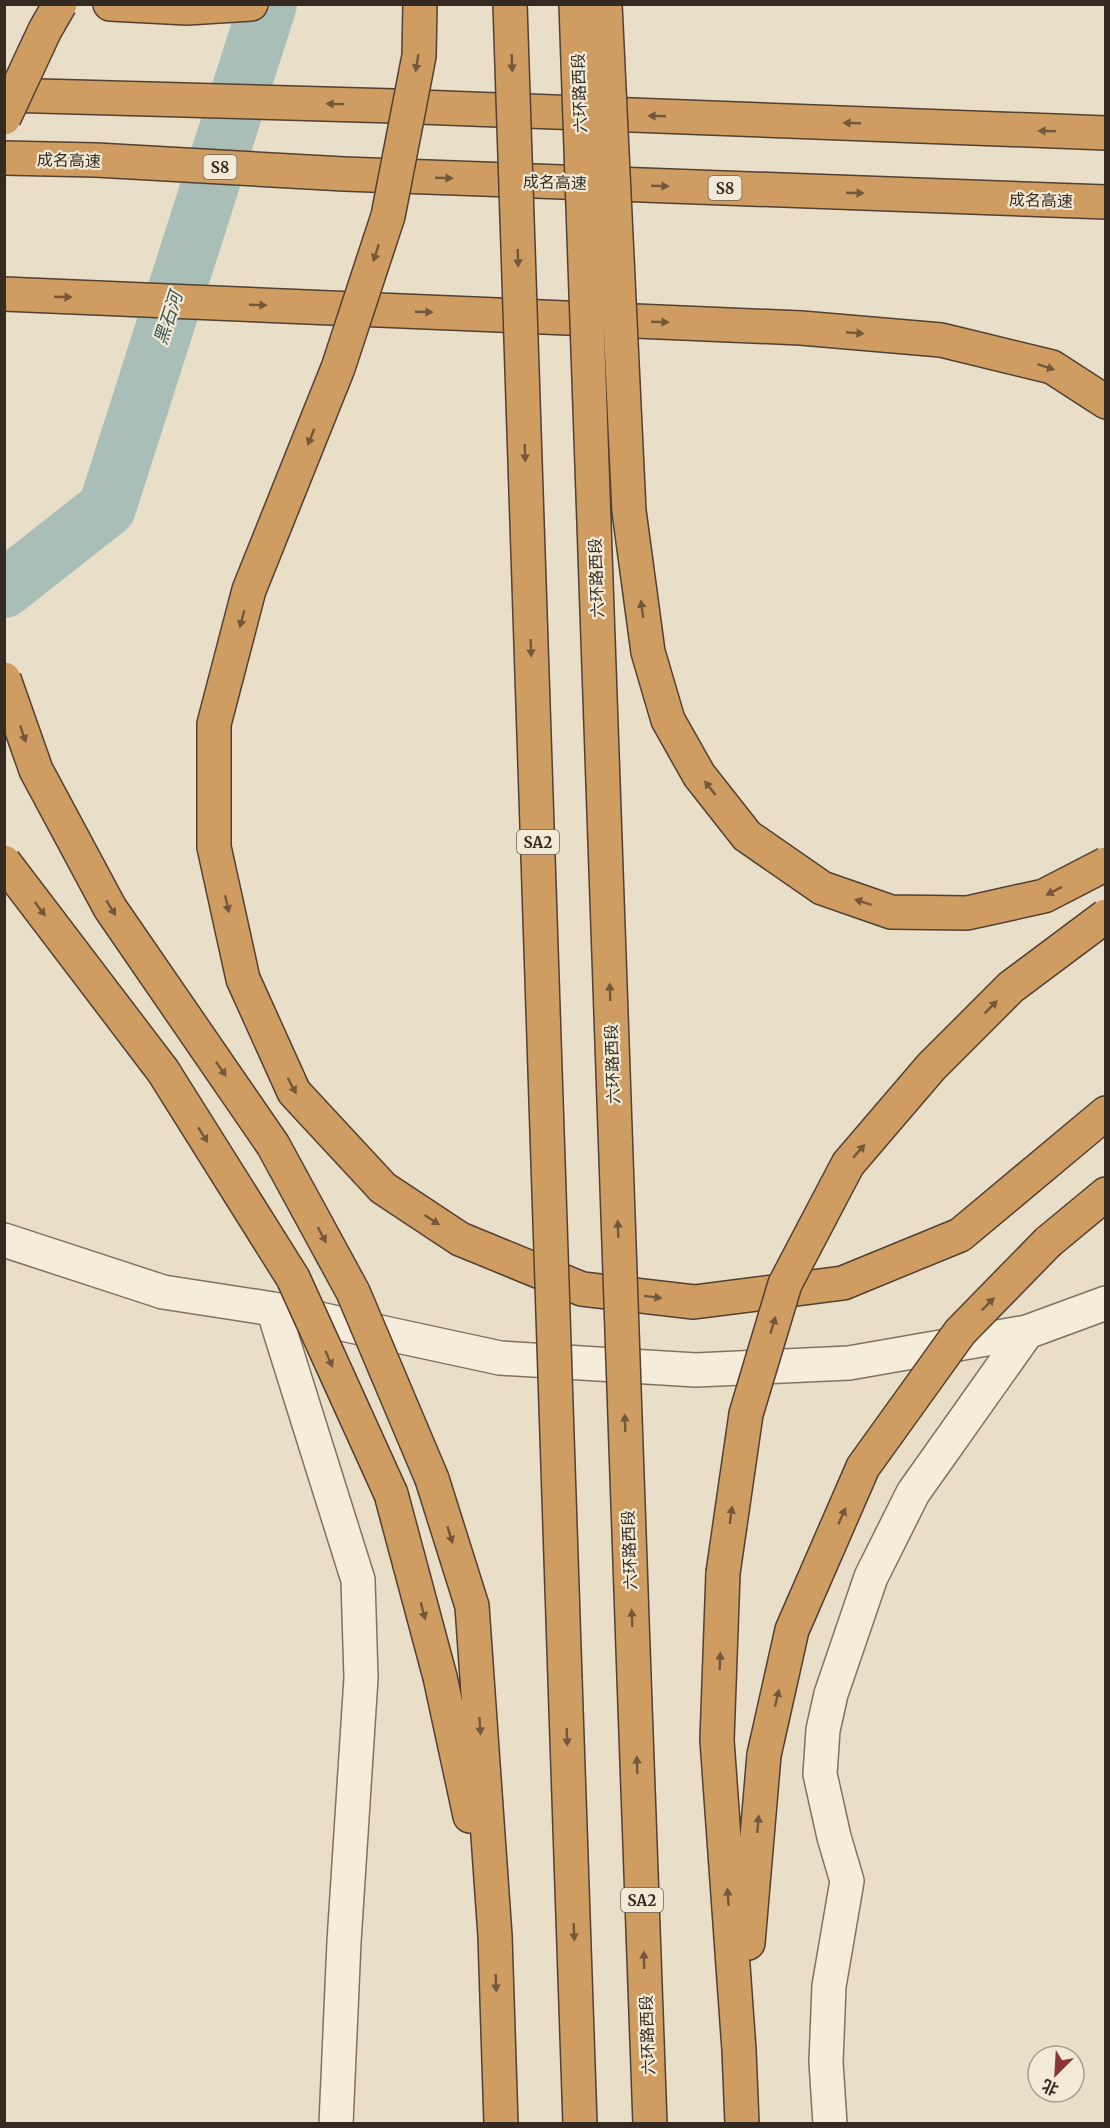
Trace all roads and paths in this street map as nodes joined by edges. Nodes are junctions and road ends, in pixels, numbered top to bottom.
1 (60, 4) edge
2 (110, 4) edge
3 (251, 4) edge
4 (420, 4) edge
5 (510, 4) edge
6 (576, 4) edge
7 (605, 4) edge
8 (4, 95) edge
9 (4, 117) edge
10 (1106, 133) edge
11 (4, 158) edge
12 (1106, 202) edge
13 (4, 294) edge
14 (1106, 402) edge
15 (4, 679) edge
16 (4, 862) edge
17 (1106, 864) edge
18 (1106, 916) edge
19 (1106, 1113) edge
20 (1106, 1194) edge
21 (4, 1240) edge
22 (1106, 1303) edge
23 (273, 1309) junction
24 (1027, 1332) junction
25 (495, 1936) junction
26 (739, 2050) junction
27 (336, 2124) edge
28 (501, 2124) edge
29 (580, 2124) edge
30 (650, 2124) edge
31 (742, 2124) edge
32 (830, 2124) edge

1 - 9 highway, bridge
2 - 3 highway
4 -> 19 highway, bridge
5 -> 29 highway, SA2, bridge
30 -> 6 highway, 六环路西段 / SA2, bridge
17 -> 7 highway, bridge
10 -> 8 highway
11 -> 12 highway, 成名高速 / S8
13 -> 14 highway
15 -> 25 highway, bridge
16 -> 25 highway, bridge
26 -> 18 highway, bridge
26 -> 20 highway, bridge
21 - 23 street
22 - 24 street
23 - 24 street
23 - 27 street
24 - 32 street
25 -> 28 highway
26 - 31 highway

